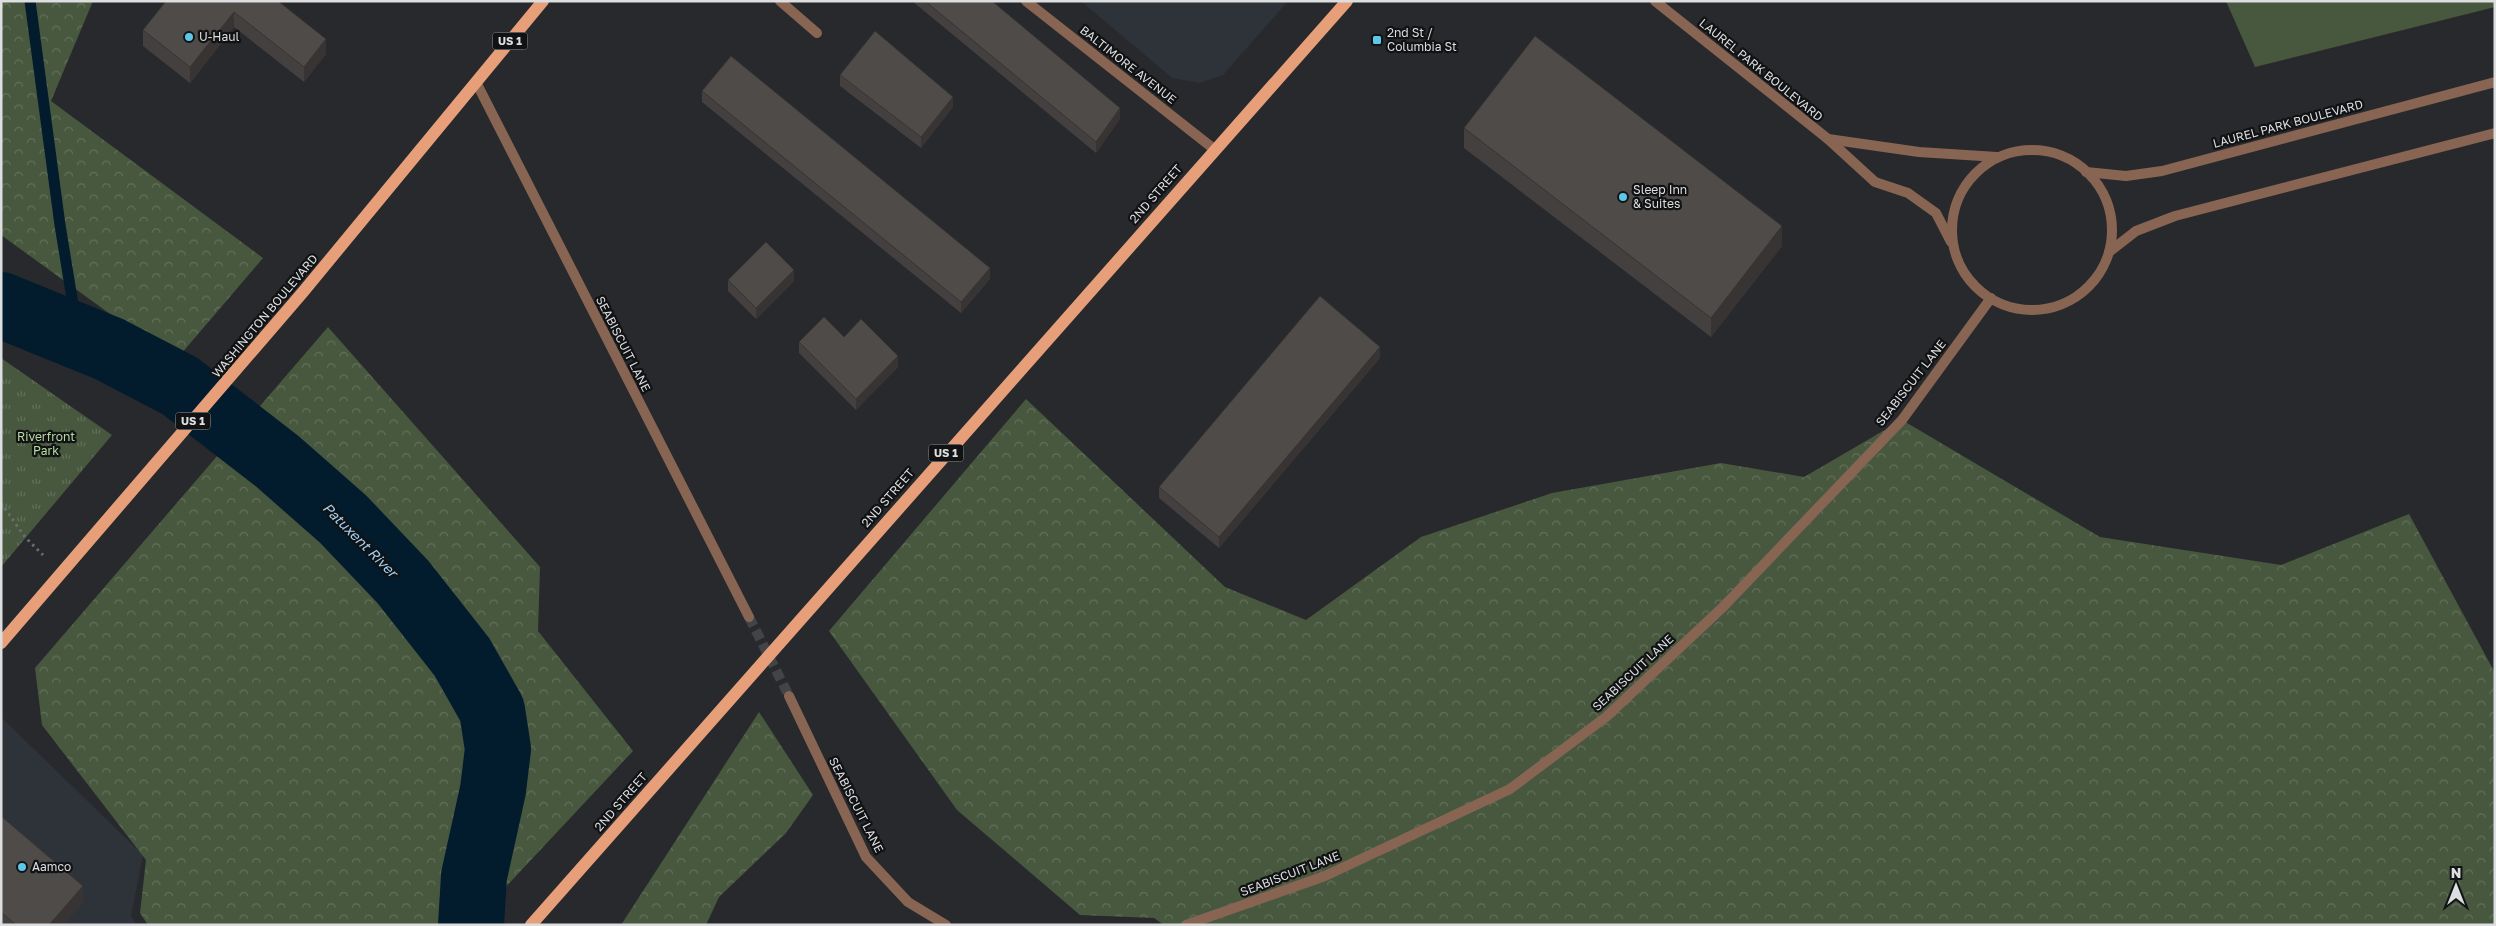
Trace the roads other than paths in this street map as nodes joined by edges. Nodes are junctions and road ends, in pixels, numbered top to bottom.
1 (543, 1) edge
2 (780, 1) edge
3 (1026, 1) edge
4 (1347, 1) edge
5 (1655, 1) edge
6 (817, 33) dead end
7 (476, 82) junction
8 (2495, 82) edge
9 (2495, 133) edge
10 (1828, 140) junction
11 (1214, 149) junction
12 (1997, 157) junction
13 (2086, 172) junction
14 (1953, 246) junction
15 (2109, 252) junction
16 (1991, 298) junction
17 (748, 617) tunnel mouth
18 (1, 643) edge
19 (789, 696) tunnel mouth
20 (531, 925) edge
21 (946, 925) edge
22 (1186, 925) edge

1 - 7 main road, WASHINGTON BOULEVARD / US 1
2 - 6 street
3 - 11 street, BALTIMORE AVENUE
4 - 11 main road, 2ND STREET / US 1
5 - 10 street, LAUREL PARK BOULEVARD
7 - 17 street, SEABISCUIT LANE
7 - 18 main road, WASHINGTON BOULEVARD / US 1
8 - 13 street, LAUREL PARK BOULEVARD
9 - 15 street, LAUREL PARK BOULEVARD
10 - 12 street, LAUREL PARK BOULEVARD
10 - 14 street, LAUREL PARK BOULEVARD
11 - 20 main road, 2ND STREET / US 1
12 - 13 street, LAUREL PARK BOULEVARD
12 - 14 street, LAUREL PARK BOULEVARD
13 - 15 street, LAUREL PARK BOULEVARD
14 - 16 street, LAUREL PARK BOULEVARD
15 - 16 street, LAUREL PARK BOULEVARD
16 - 22 street, SEABISCUIT LANE
19 - 21 street, SEABISCUIT LANE

